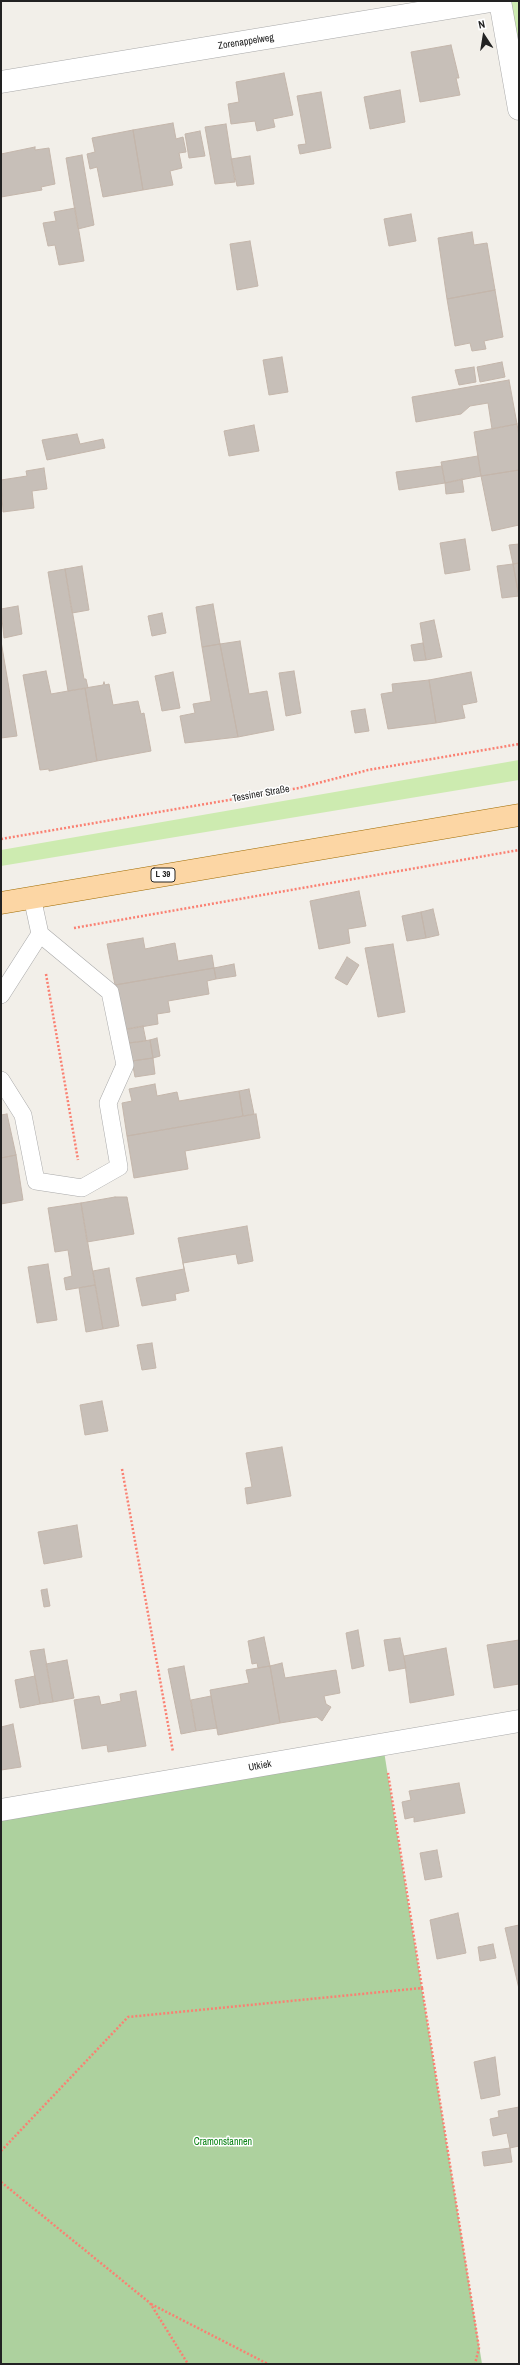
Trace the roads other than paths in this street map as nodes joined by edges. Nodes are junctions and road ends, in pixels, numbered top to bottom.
1 (491, 1) edge
2 (500, 1) edge
3 (1, 82) edge
4 (519, 109) edge
5 (519, 815) edge
6 (32, 897) junction
7 (1, 903) edge
8 (40, 934) junction
9 (1, 995) edge
10 (1, 1080) edge
11 (519, 1721) edge
12 (1, 1810) edge

1 - 3 street, Zorenappelweg
2 - 4 street
5 - 6 main road, L 39
6 - 7 main road, L 39
6 - 8 lane
8 - 9 lane
8 - 10 lane
11 - 12 street, Utkiek

